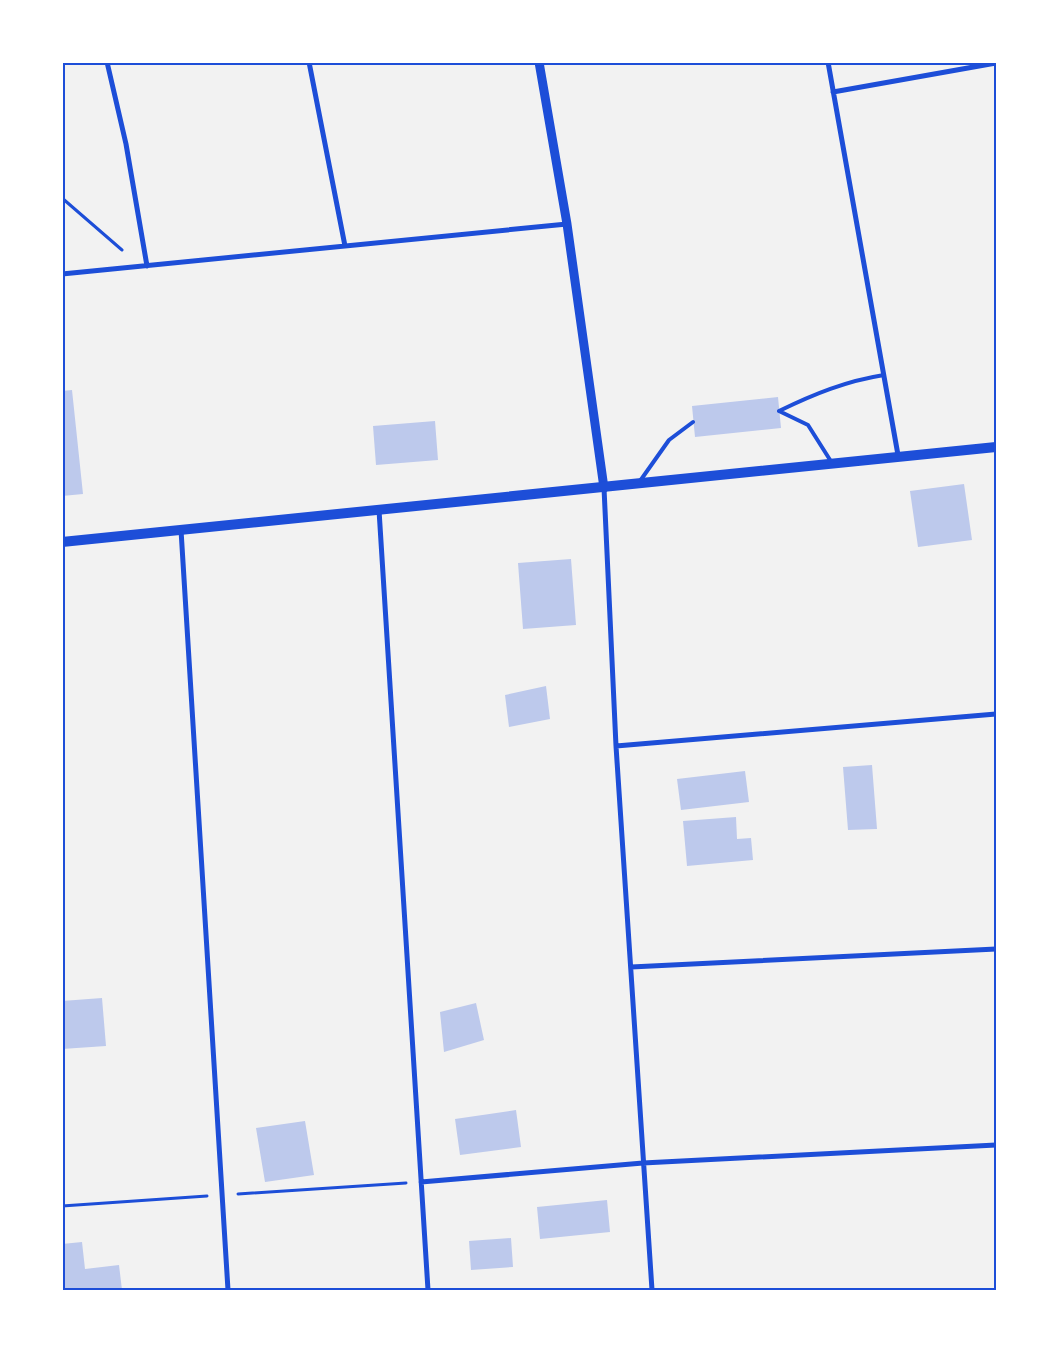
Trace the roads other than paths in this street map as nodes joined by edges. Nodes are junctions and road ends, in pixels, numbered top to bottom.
1 (107, 62) edge
2 (309, 62) edge
3 (540, 62) edge
4 (828, 62) edge
5 (996, 63) edge
6 (833, 92) junction
7 (567, 224) junction
8 (345, 246) junction
9 (147, 266) junction
10 (62, 274) edge
11 (884, 375) junction
12 (693, 422) dead end
13 (996, 447) edge
14 (898, 455) junction
15 (832, 463) junction
16 (638, 484) junction
17 (604, 488) junction
18 (379, 510) junction
19 (181, 530) junction
20 (62, 542) edge
21 (996, 714) edge
22 (616, 746) junction
23 (996, 949) edge
24 (631, 967) junction
25 (996, 1144) edge
26 (643, 1163) junction
27 (421, 1182) junction
28 (228, 1290) edge
29 (428, 1290) edge
30 (652, 1290) edge

1 - 9 street
2 - 8 street
3 - 7 street
4 - 6 street
5 - 6 street
6 - 11 street
7 - 8 street
7 - 17 street
8 - 9 street
9 - 10 street
11 - 14 street
11 - 15 lane
12 - 16 lane
13 - 14 main road
14 - 15 main road
15 - 16 main road
16 - 17 main road
17 - 18 main road
17 - 22 street
18 - 19 main road
18 - 27 street
19 - 20 main road
19 - 28 street
21 - 22 street
22 - 24 street
23 - 24 street
24 - 26 street
25 - 26 street
26 - 27 street
26 - 30 street
27 - 29 street

